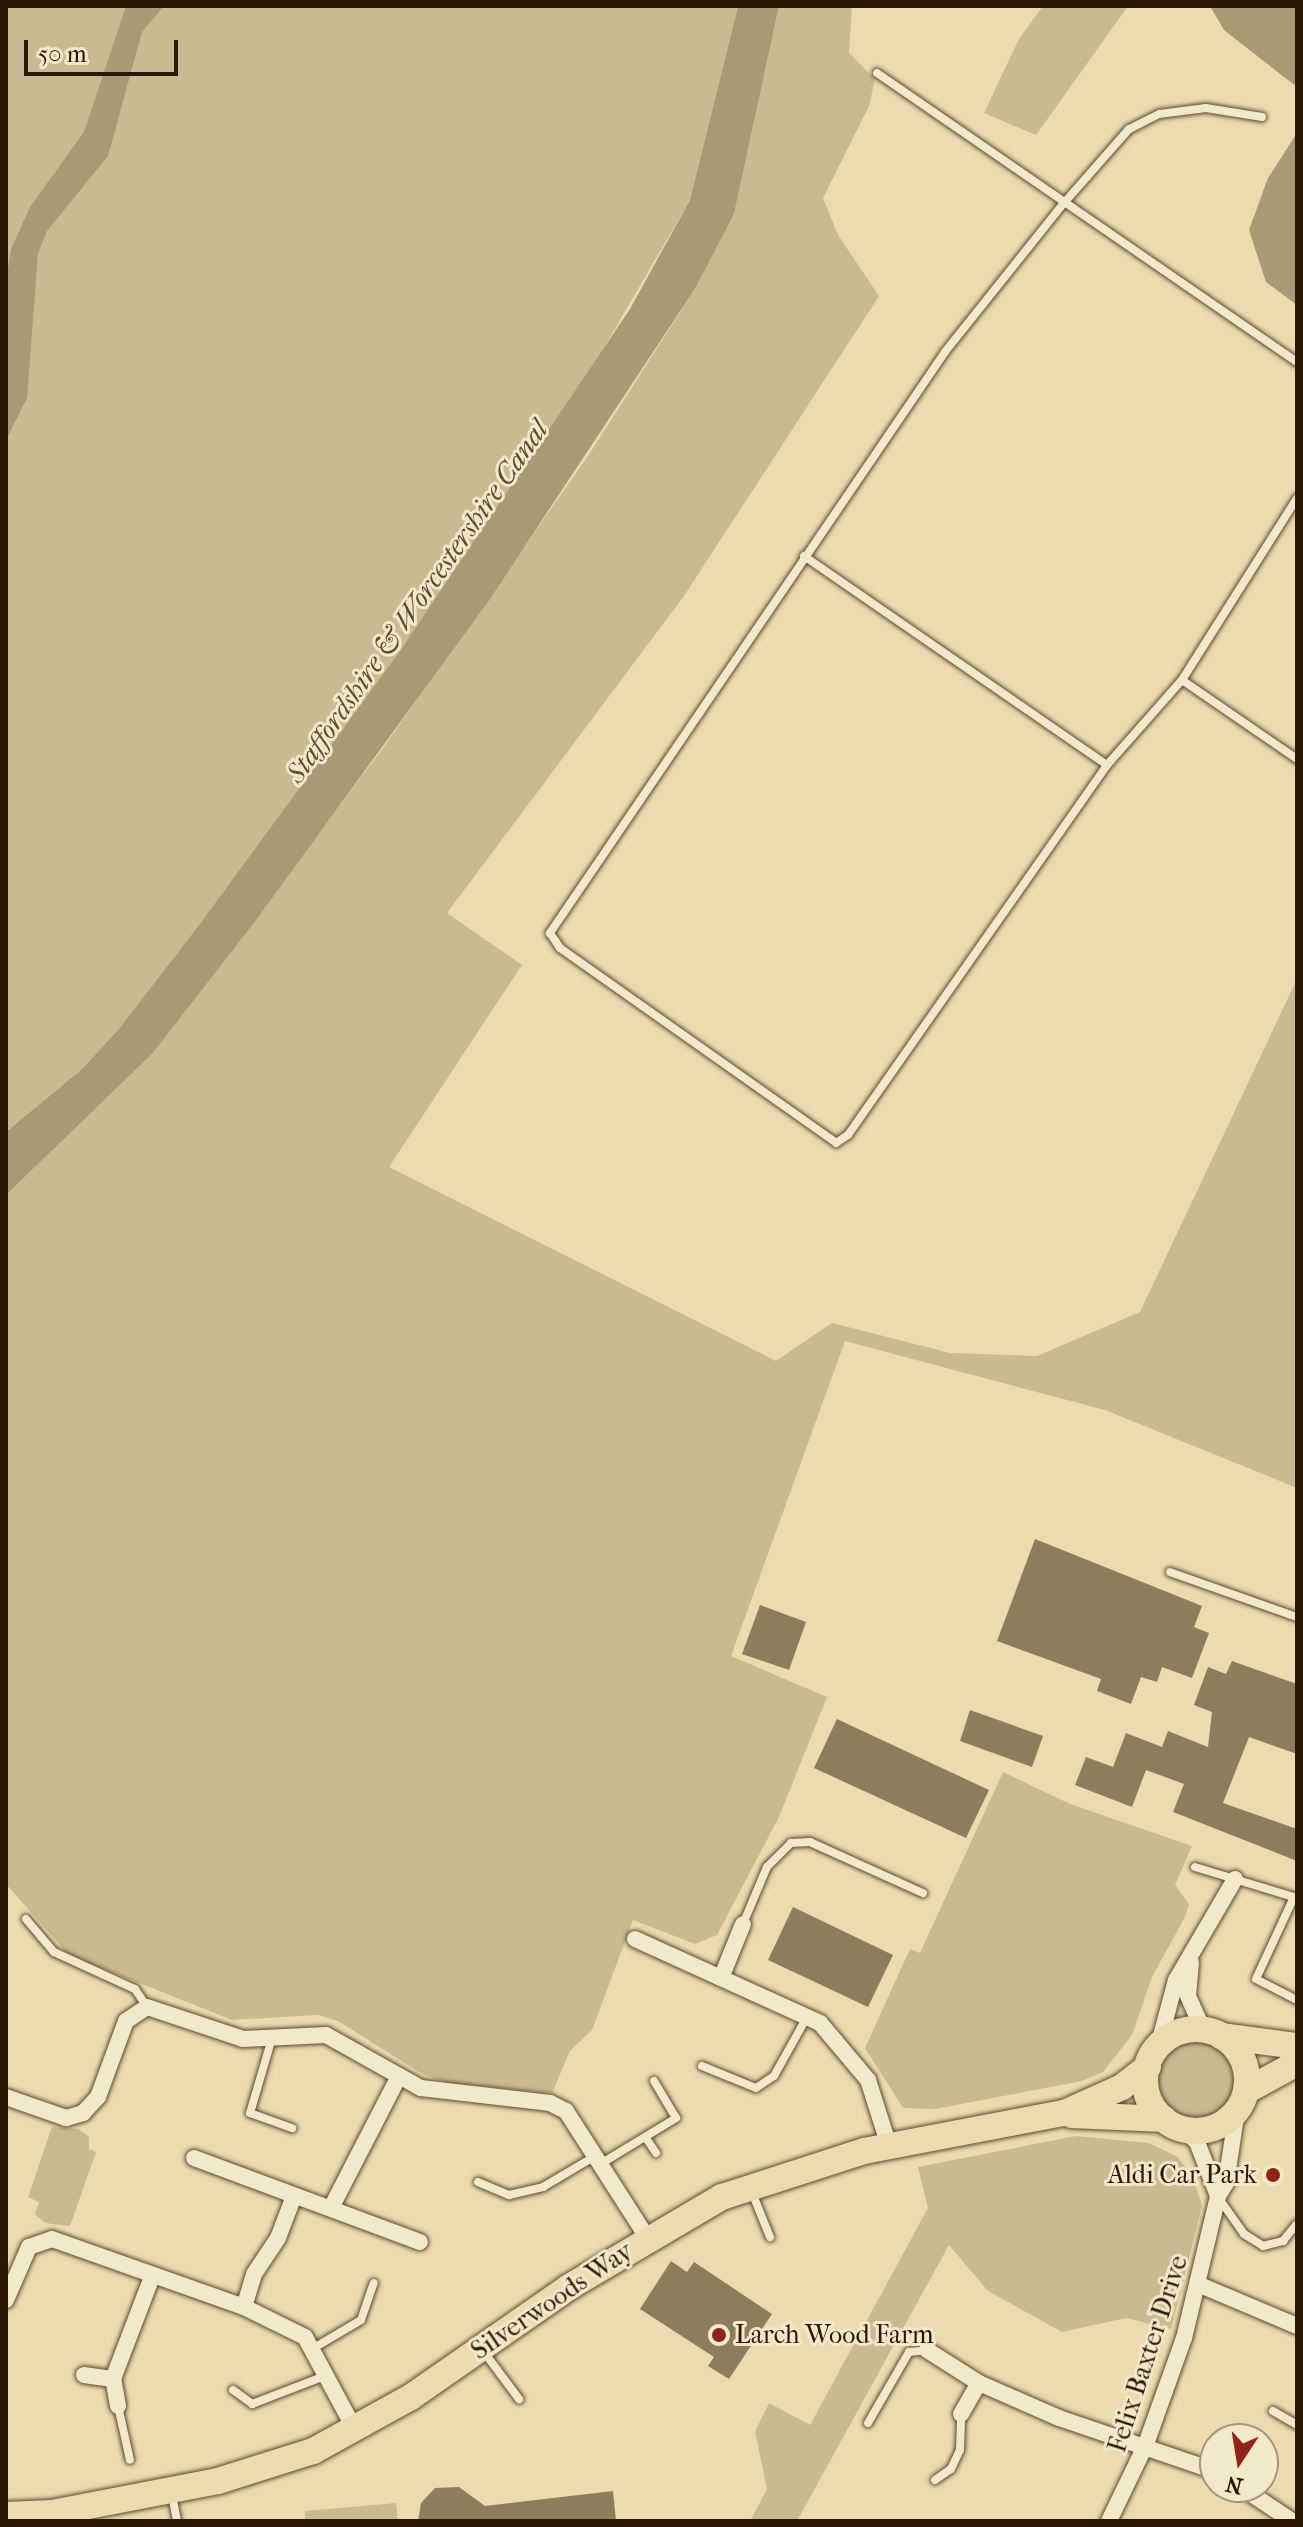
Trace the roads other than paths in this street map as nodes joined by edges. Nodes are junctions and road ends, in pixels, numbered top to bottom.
1 (877, 73) dead end
2 (1262, 117) dead end
3 (1063, 204) junction
4 (1297, 362) edge
5 (1297, 498) edge
6 (804, 556) junction
7 (1182, 680) junction
8 (1297, 759) edge
9 (1107, 765) junction
10 (1170, 1572) dead end
11 (1297, 1617) edge
12 (1195, 1867) dead end
13 (1235, 1879) junction
14 (923, 1893) dead end
15 (1296, 1897) edge
16 (26, 1919) dead end
17 (743, 1924) joint
18 (635, 1939) dead end
19 (1192, 1961) junction
20 (721, 1978) junction
21 (1297, 2000) edge
22 (147, 2007) junction
23 (807, 2016) junction
24 (1212, 2033) junction
25 (272, 2037) junction
26 (1297, 2046) edge
27 (1153, 2057) junction
28 (1297, 2063) edge
29 (702, 2066) dead end
30 (399, 2076) junction
31 (654, 2081) dead end
32 (6, 2097) edge
33 (1242, 2101) junction
34 (1064, 2113) junction
35 (1174, 2124) junction
36 (292, 2128) dead end
37 (646, 2138) junction
38 (889, 2146) junction
39 (656, 2153) dead end
40 (194, 2158) dead end
41 (599, 2159) junction
42 (478, 2182) dead end
43 (750, 2186) junction
44 (294, 2196) junction
45 (1218, 2196) junction
46 (332, 2206) junction
47 (1297, 2224) edge
48 (647, 2237) junction
49 (770, 2237) dead end
50 (420, 2242) dead end
51 (152, 2277) junction
52 (374, 2283) dead end
53 (1200, 2285) junction
54 (6, 2300) edge
55 (244, 2307) junction
56 (1297, 2326) edge
57 (481, 2348) junction
58 (312, 2349) junction
59 (927, 2350) joint
60 (84, 2375) dead end
61 (327, 2375) junction
62 (113, 2379) junction
63 (979, 2383) junction
64 (233, 2390) dead end
65 (519, 2399) dead end
66 (118, 2406) joint
67 (1273, 2411) dead end
68 (961, 2414) joint
69 (868, 2423) dead end
70 (1297, 2425) edge
71 (355, 2430) junction
72 (1146, 2444) junction
73 (130, 2460) dead end
74 (1199, 2465) edge
75 (935, 2480) dead end
76 (171, 2490) junction
77 (1265, 2503) edge
78 (6, 2515) edge
79 (47, 2517) edge
80 (177, 2521) edge
81 (1109, 2521) edge
82 (1292, 2521) edge

1 - 3 lane
2 - 3 lane
3 - 4 lane
3 - 6 lane
5 - 7 lane
6 - 9 lane
6 - 9 lane
7 - 8 lane
7 - 9 lane
10 - 11 lane
12 - 13 lane
13 - 15 lane
13 - 19 street
14 - 17 lane
15 - 21 lane
16 - 22 lane
17 - 20 street
18 - 20 street
19 - 24 street
19 - 27 street
20 - 23 street
22 - 25 street
22 - 32 street
23 - 29 lane
23 - 38 street
24 - 26 main road
24 - 27 main road
24 - 33 main road
25 - 30 street
25 - 36 lane
27 - 34 main road, Silverwoods Way
27 - 35 main road
28 - 33 main road
30 - 41 street
30 - 46 street
31 - 37 lane
33 - 35 main road
33 - 45 street, Felix Baxter Drive
34 - 35 main road, Silverwoods Way
34 - 38 main road, Silverwoods Way
35 - 45 street
37 - 39 lane
37 - 41 lane
38 - 43 main road, Silverwoods Way
40 - 44 street
41 - 42 lane
41 - 48 street
43 - 48 main road, Silverwoods Way
43 - 49 lane
44 - 46 street
44 - 55 street
45 - 47 lane
45 - 53 street, Felix Baxter Drive
46 - 50 street
48 - 57 main road, Silverwoods Way
51 - 54 street
51 - 55 street
51 - 62 street
52 - 58 lane
53 - 56 street
53 - 72 street, Felix Baxter Drive
55 - 58 street
57 - 65 lane
57 - 71 main road, Silverwoods Way
58 - 61 street
59 - 63 street
59 - 69 lane
60 - 62 street
61 - 64 lane
61 - 71 street
62 - 66 street
63 - 68 street
63 - 72 street
66 - 73 lane
67 - 70 lane
68 - 75 lane
71 - 76 main road, Silverwoods Way
72 - 74 street
72 - 81 street, Felix Baxter Drive
76 - 79 main road, Silverwoods Way
76 - 80 lane
77 - 82 street
78 - 79 main road, Silverwoods Way

